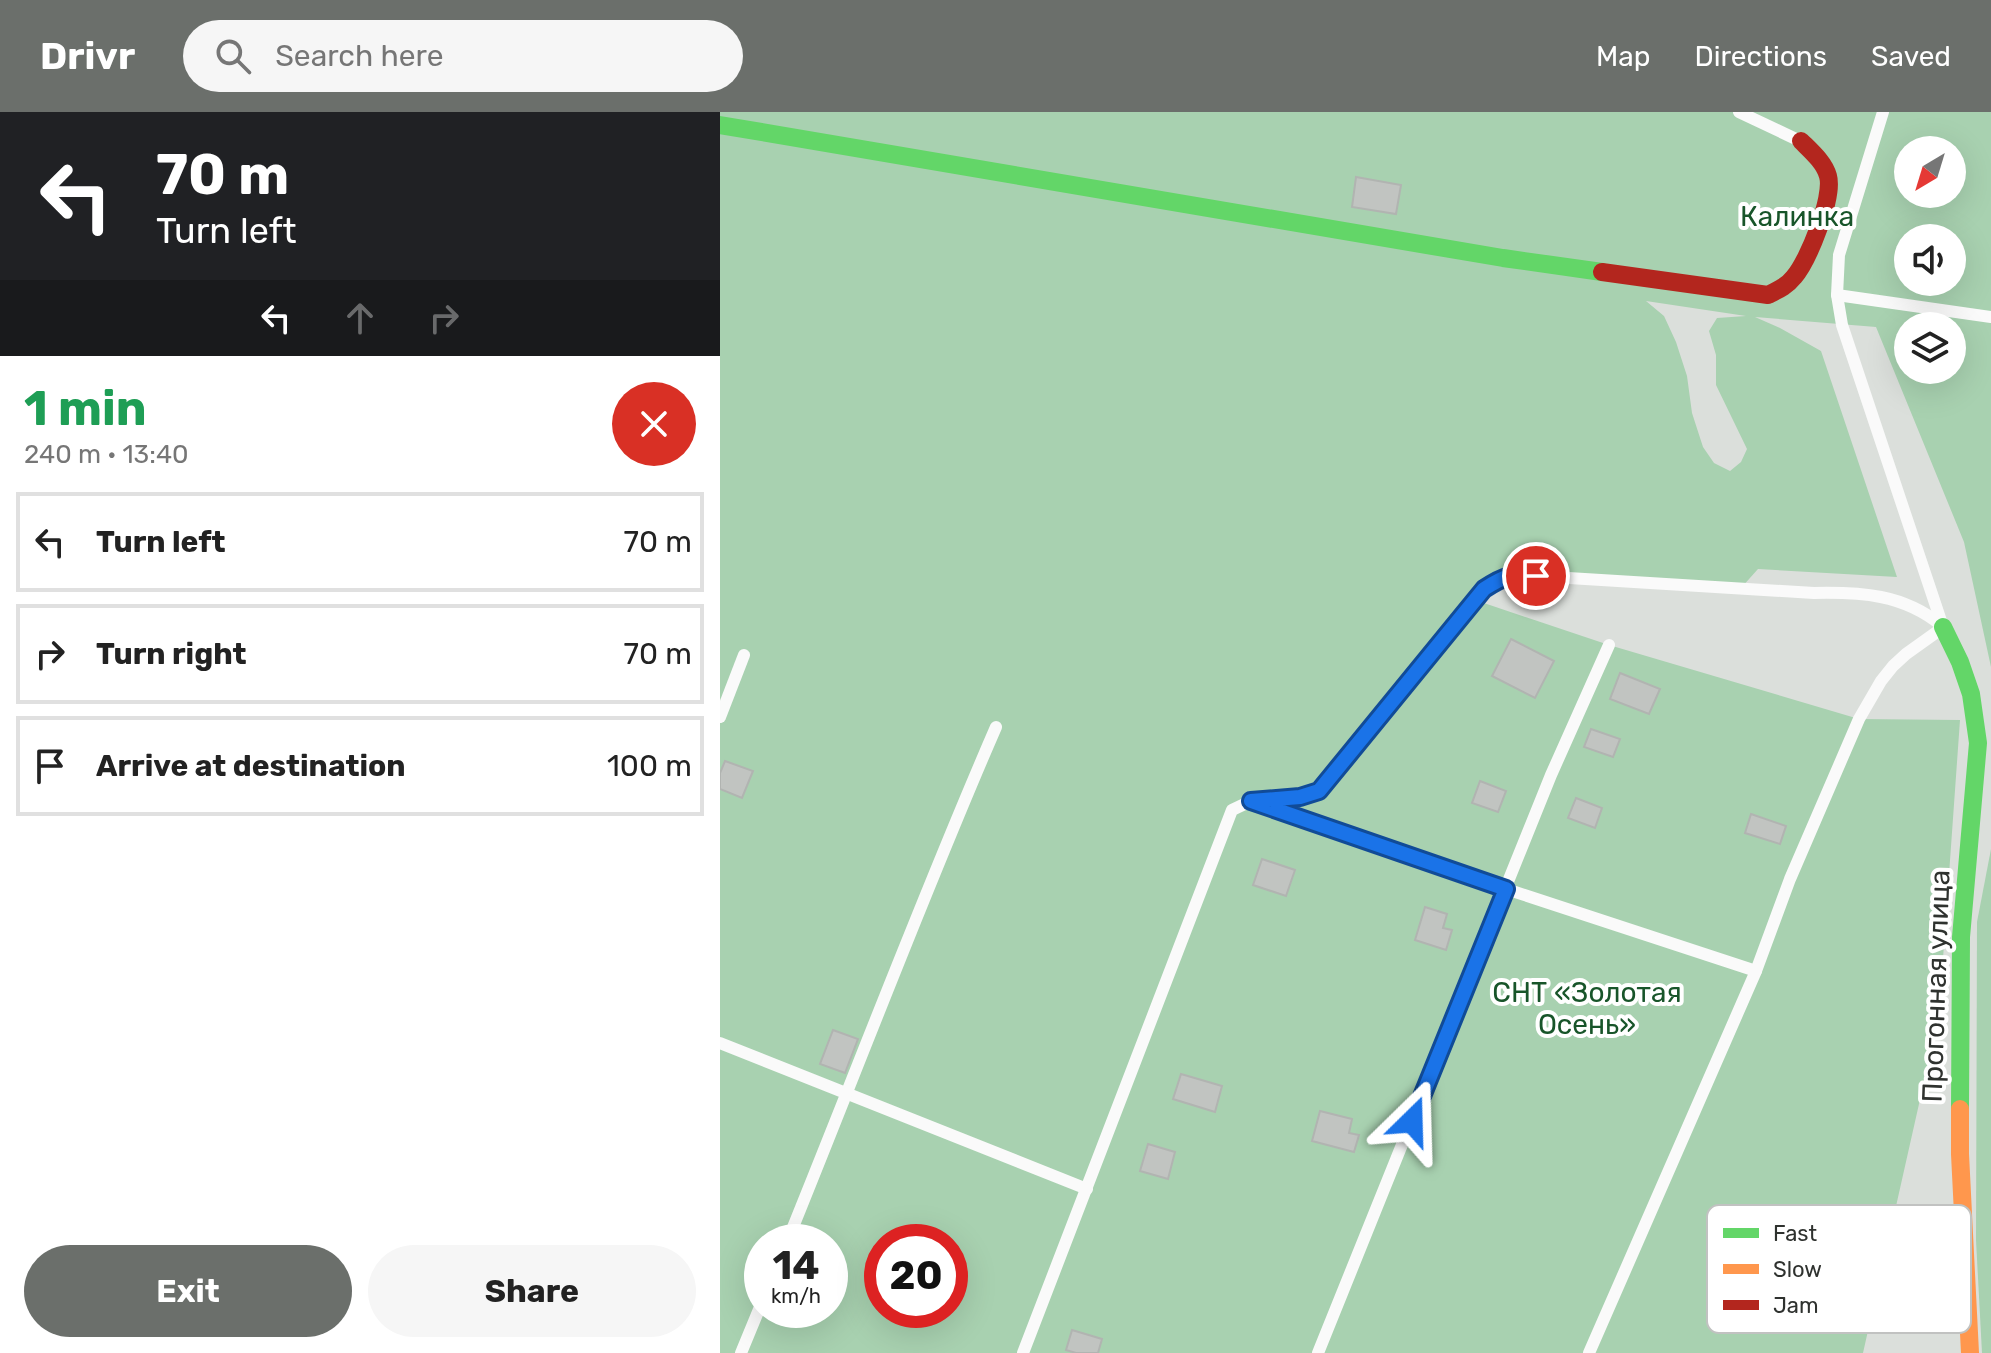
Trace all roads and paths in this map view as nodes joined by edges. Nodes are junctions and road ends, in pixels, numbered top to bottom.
1 (1739, 112) edge
2 (1883, 112) edge
3 (720, 125) edge
4 (1801, 141) joint
5 (1837, 295) junction
6 (1991, 317) edge
7 (1943, 627) junction
8 (1609, 645) dead end
9 (744, 655) dead end
10 (720, 717) edge
11 (996, 727) dead end
12 (1251, 801) junction
13 (1506, 889) junction
14 (1756, 971) junction
15 (720, 1043) edge
16 (847, 1094) junction
17 (1087, 1189) junction
18 (1963, 1205) edge
19 (794, 1224) edge
20 (751, 1328) edge
21 (1969, 1333) edge
22 (741, 1353) edge
23 (1023, 1353) edge
24 (1318, 1353) edge
25 (1589, 1353) edge
26 (1970, 1353) edge

1 - 4 lane
2 - 5 lane
3 - 4 street
5 - 6 lane
5 - 7 lane
7 - 12 lane
7 - 14 lane
7 - 18 street, Прогонная улица
8 - 13 lane
9 - 10 lane
11 - 16 lane
12 - 13 lane
12 - 17 lane
13 - 14 lane
13 - 24 lane
14 - 25 lane
15 - 16 lane
16 - 17 lane
16 - 19 lane
17 - 23 lane
20 - 22 lane
21 - 26 street, Прогонная улица

